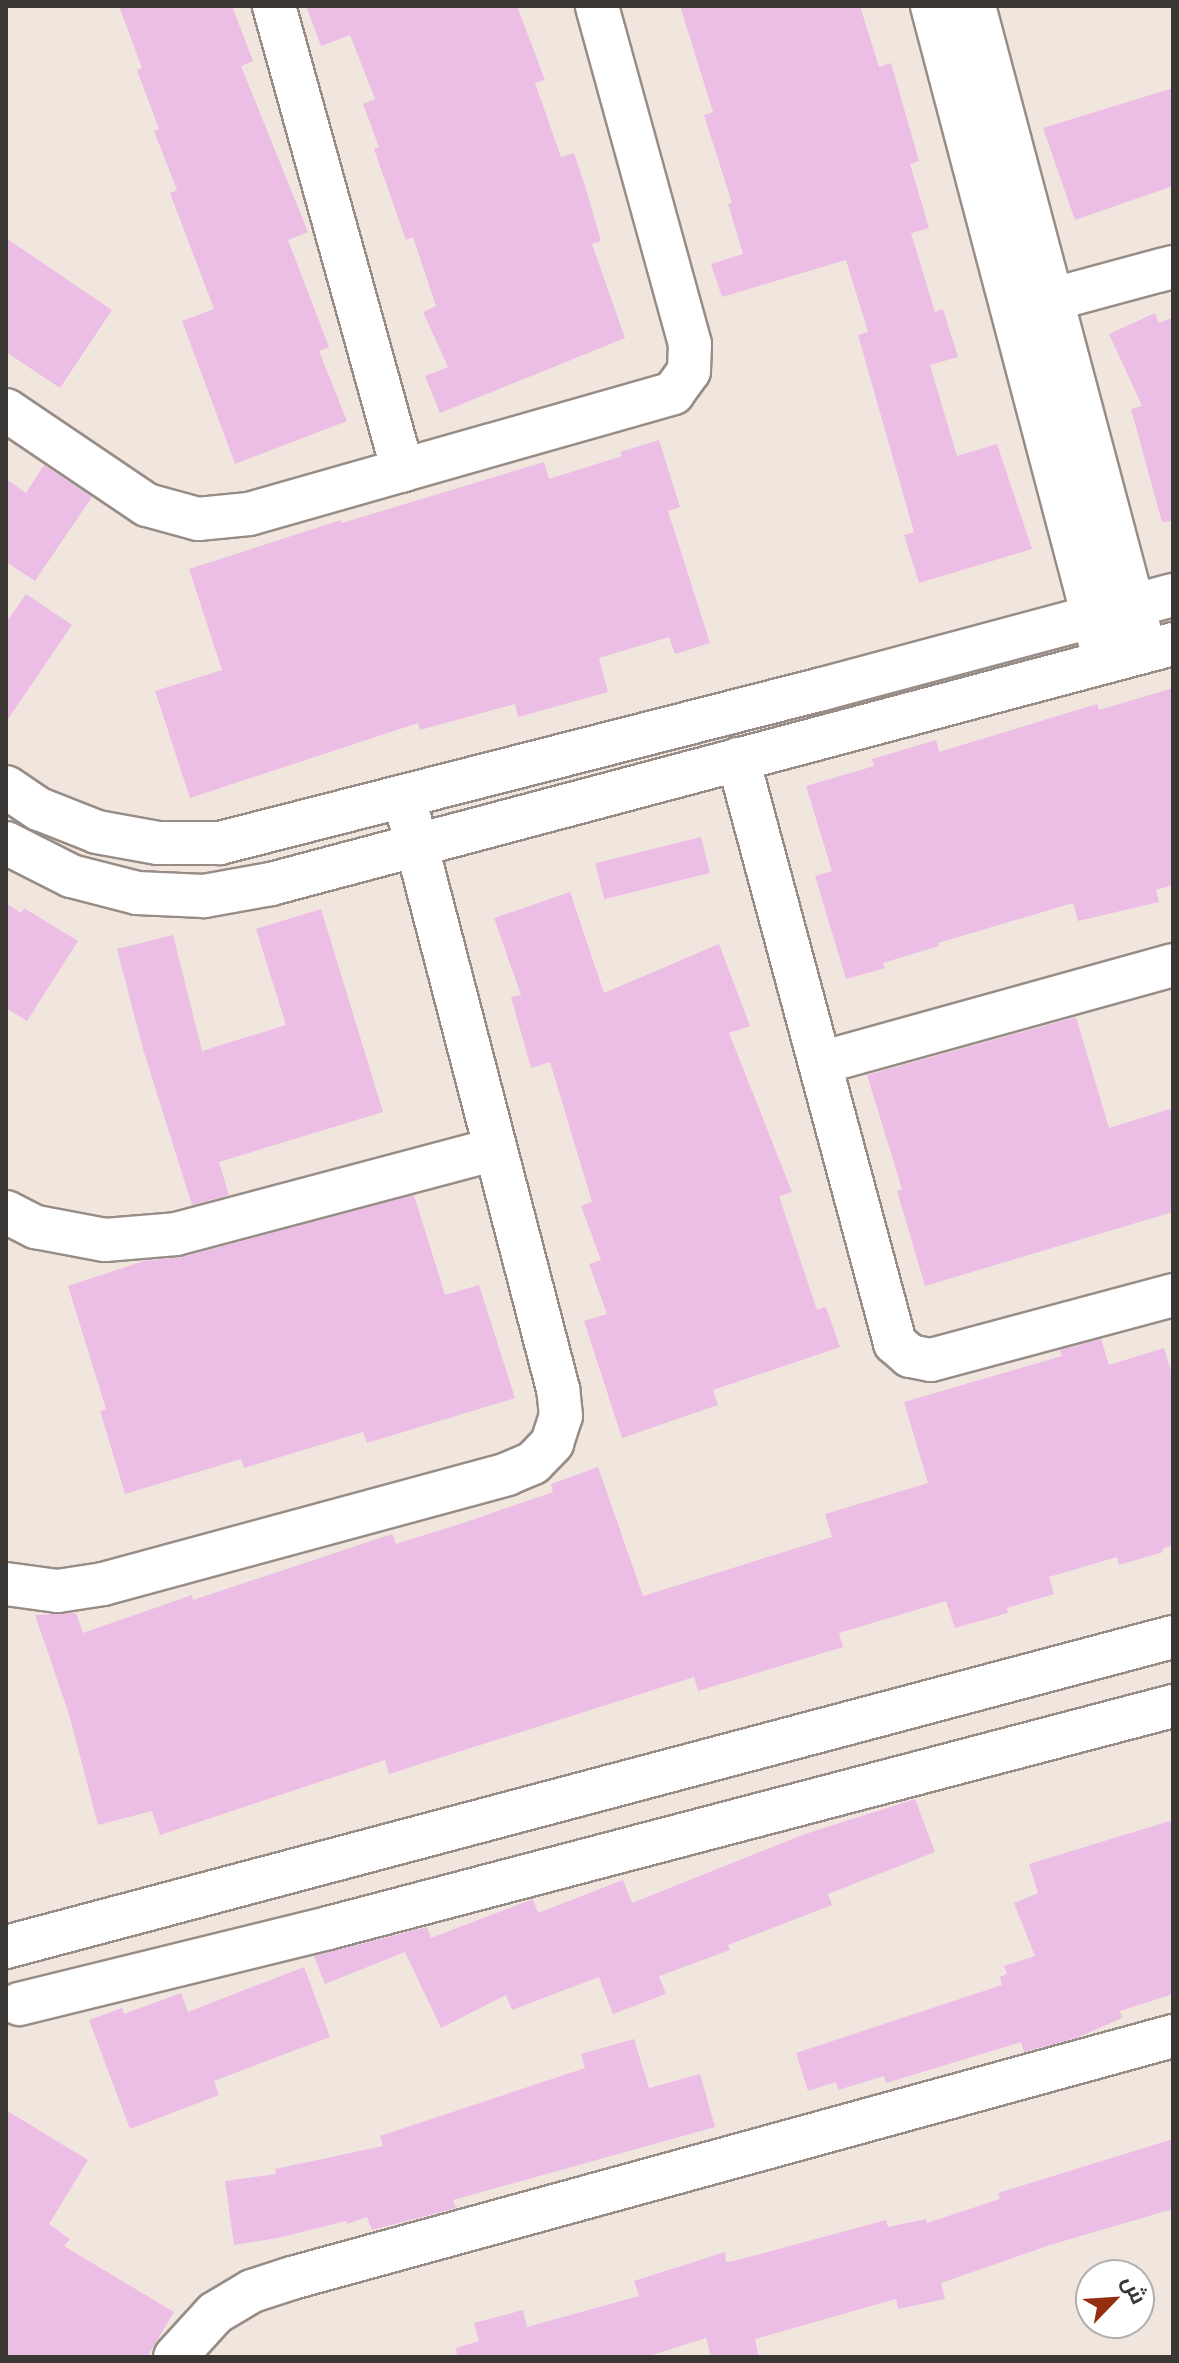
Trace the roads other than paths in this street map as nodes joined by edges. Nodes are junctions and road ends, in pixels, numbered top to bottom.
1 (274, 6) edge
2 (597, 6) edge
3 (932, 6) edge
4 (974, 6) edge
5 (1173, 267) edge
6 (1053, 299) junction
7 (1012, 311) junction
8 (6, 410) edge
9 (403, 470) junction
10 (1154, 600) edge
11 (1093, 617) junction
12 (1159, 648) edge
13 (1105, 662) junction
14 (738, 759) junction
15 (6, 787) edge
16 (404, 797) junction
17 (6, 843) edge
18 (416, 846) junction
19 (1173, 965) edge
20 (820, 1063) junction
21 (495, 1149) junction
22 (6, 1212) edge
23 (1173, 1295) edge
24 (6, 1584) edge
25 (1173, 1637) edge
26 (1173, 1706) edge
27 (788, 1740) junction
28 (805, 1803) junction
29 (441, 1832) junction
30 (458, 1894) junction
31 (6, 1950) edge
32 (12, 2016) edge
33 (1173, 2036) edge
34 (175, 2357) edge

1 - 9 street
2 - 9 street
3 - 7 street
4 - 6 street
5 - 6 street
6 - 7 street
6 - 10 street
7 - 11 street
8 - 9 street
10 - 11 street
10 - 12 street
11 - 13 street
11 - 16 street
12 - 13 street
13 - 14 street
14 - 18 street
14 - 20 street
15 - 16 street
16 - 18 street
17 - 18 street
18 - 21 street
19 - 20 street
20 - 23 street
21 - 22 street
21 - 24 street
25 - 27 street
26 - 28 street
27 - 28 street
27 - 29 street
28 - 30 street
29 - 30 street
29 - 31 street
30 - 32 street
31 - 32 street
33 - 34 street

